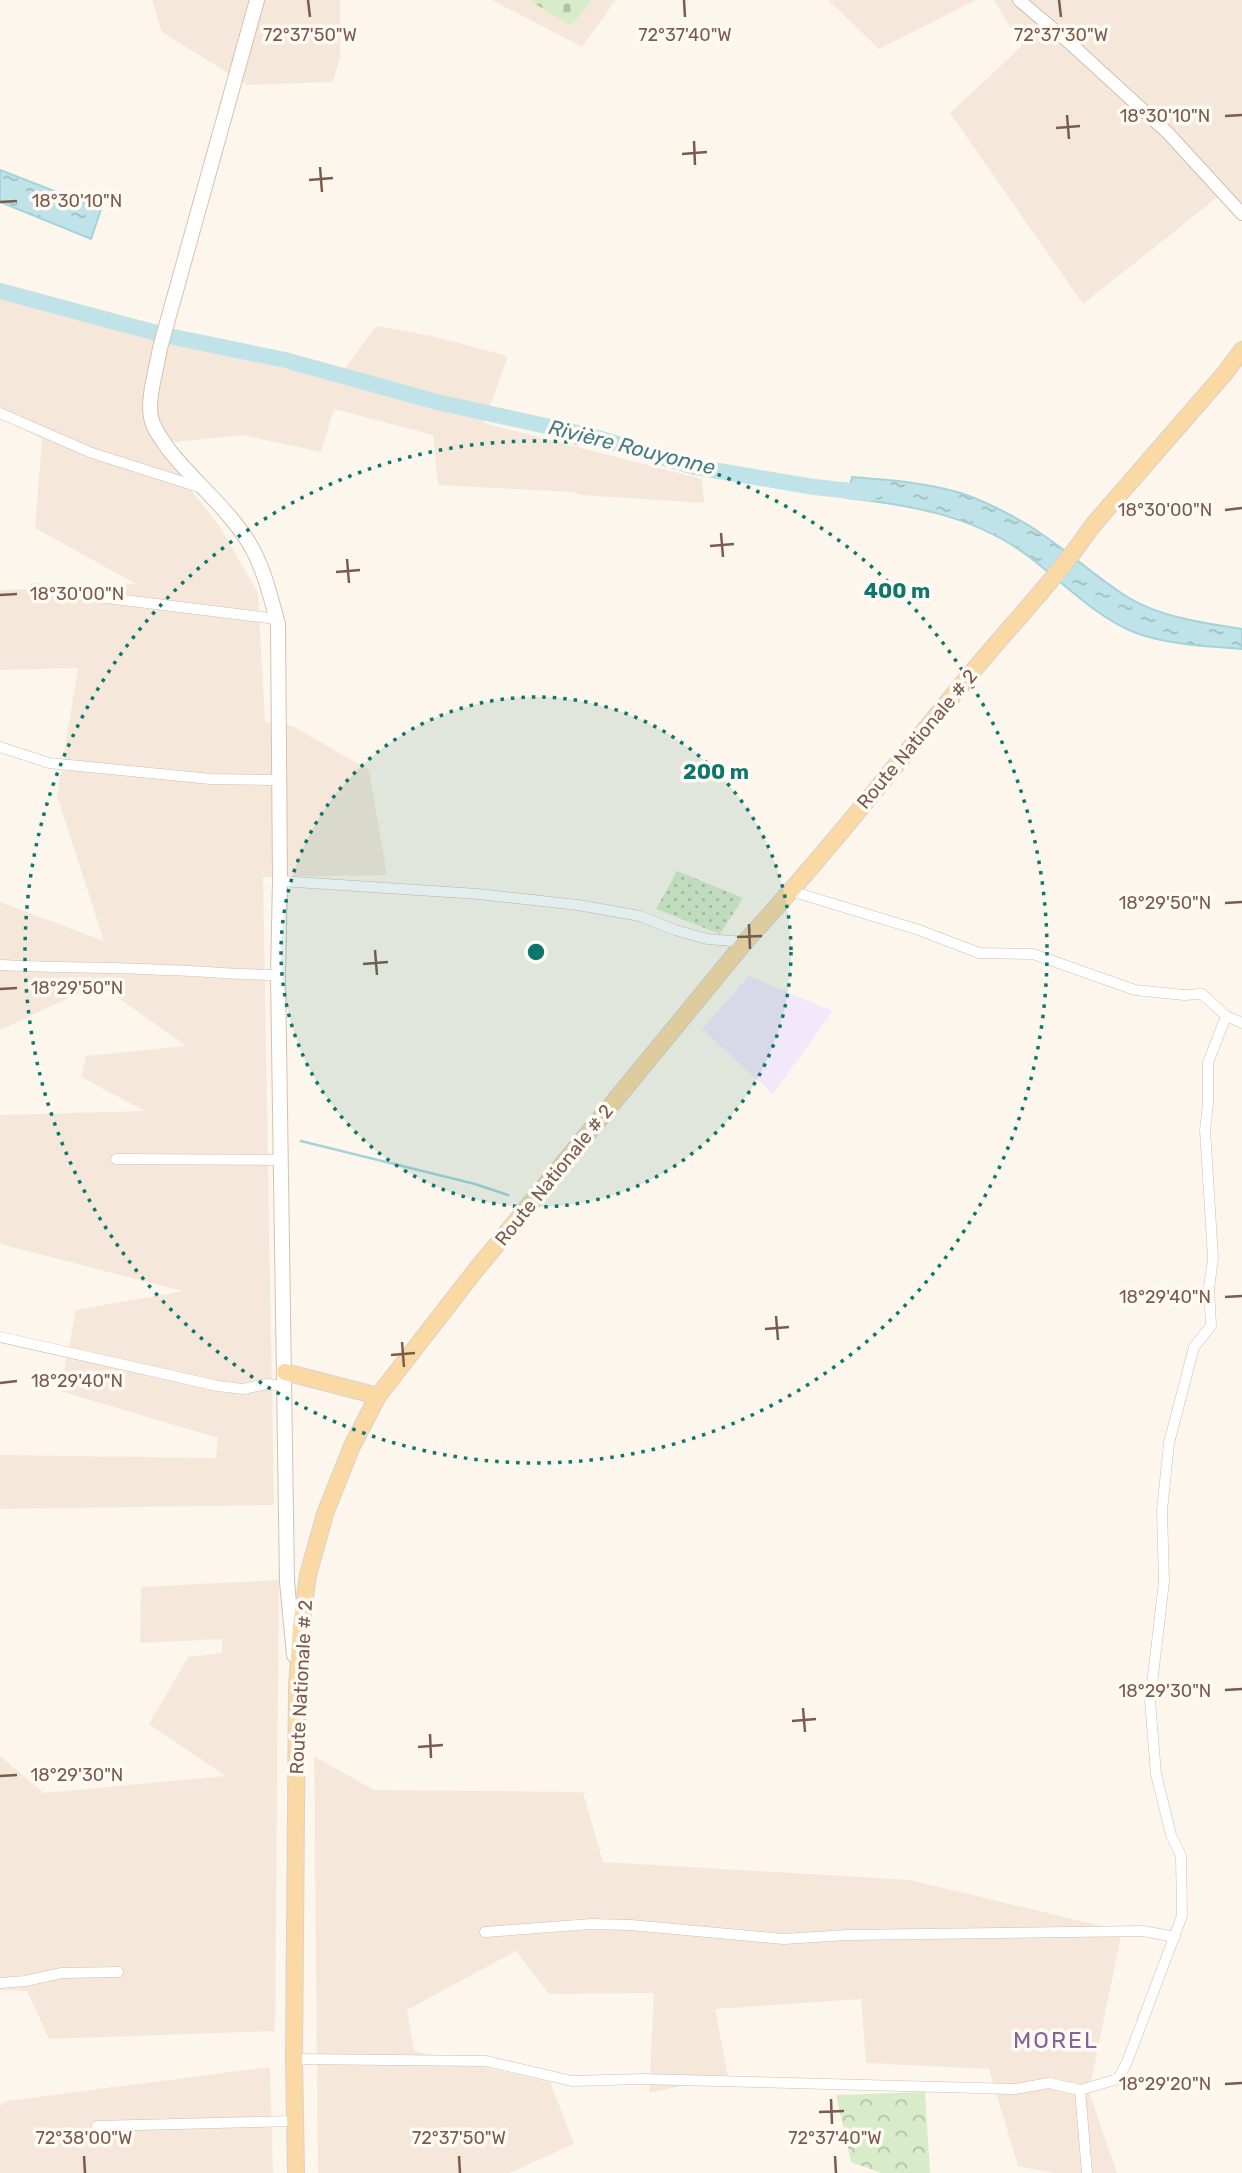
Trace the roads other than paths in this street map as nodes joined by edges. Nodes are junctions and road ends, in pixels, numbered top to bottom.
1 (257, 0) edge
2 (1019, 0) edge
3 (1242, 214) edge
4 (1242, 350) edge
5 (0, 413) edge
6 (200, 487) junction
7 (34, 589) dead end
8 (277, 620) junction
9 (0, 747) edge
10 (278, 780) junction
11 (281, 881) junction
12 (791, 891) junction
13 (745, 942) junction
14 (0, 965) edge
15 (278, 975) junction
16 (1226, 1016) junction
17 (1242, 1023) edge
18 (116, 1159) dead end
19 (282, 1160) junction
20 (0, 1337) edge
21 (285, 1379) junction
22 (378, 1396) junction
23 (298, 1687) junction
24 (485, 1932) dead end
25 (1175, 1937) junction
26 (118, 1972) dead end
27 (0, 1983) edge
28 (293, 2059) junction
29 (1080, 2090) junction
30 (295, 2121) junction
31 (97, 2126) dead end
32 (296, 2173) edge
33 (1087, 2173) edge

1 - 6 main road
2 - 3 street
4 - 12 main road, Route Nationale # 2
5 - 6 street
6 - 8 main road
7 - 8 street
8 - 10 main road
9 - 10 street
10 - 11 main road
11 - 13 street
11 - 15 main road
12 - 13 main road, Route Nationale # 2
12 - 16 street
13 - 22 main road, Route Nationale # 2
14 - 15 street
15 - 19 main road
16 - 17 street
16 - 25 street
18 - 19 street
19 - 21 main road
20 - 21 street
21 - 22 main road
21 - 23 main road
22 - 23 main road, Route Nationale # 2
23 - 28 main road, Route Nationale # 2
24 - 25 street
25 - 29 street
26 - 27 street
28 - 29 street
28 - 30 main road, Route Nationale # 2
29 - 33 street
30 - 31 street
30 - 32 main road, Route Nationale # 2

